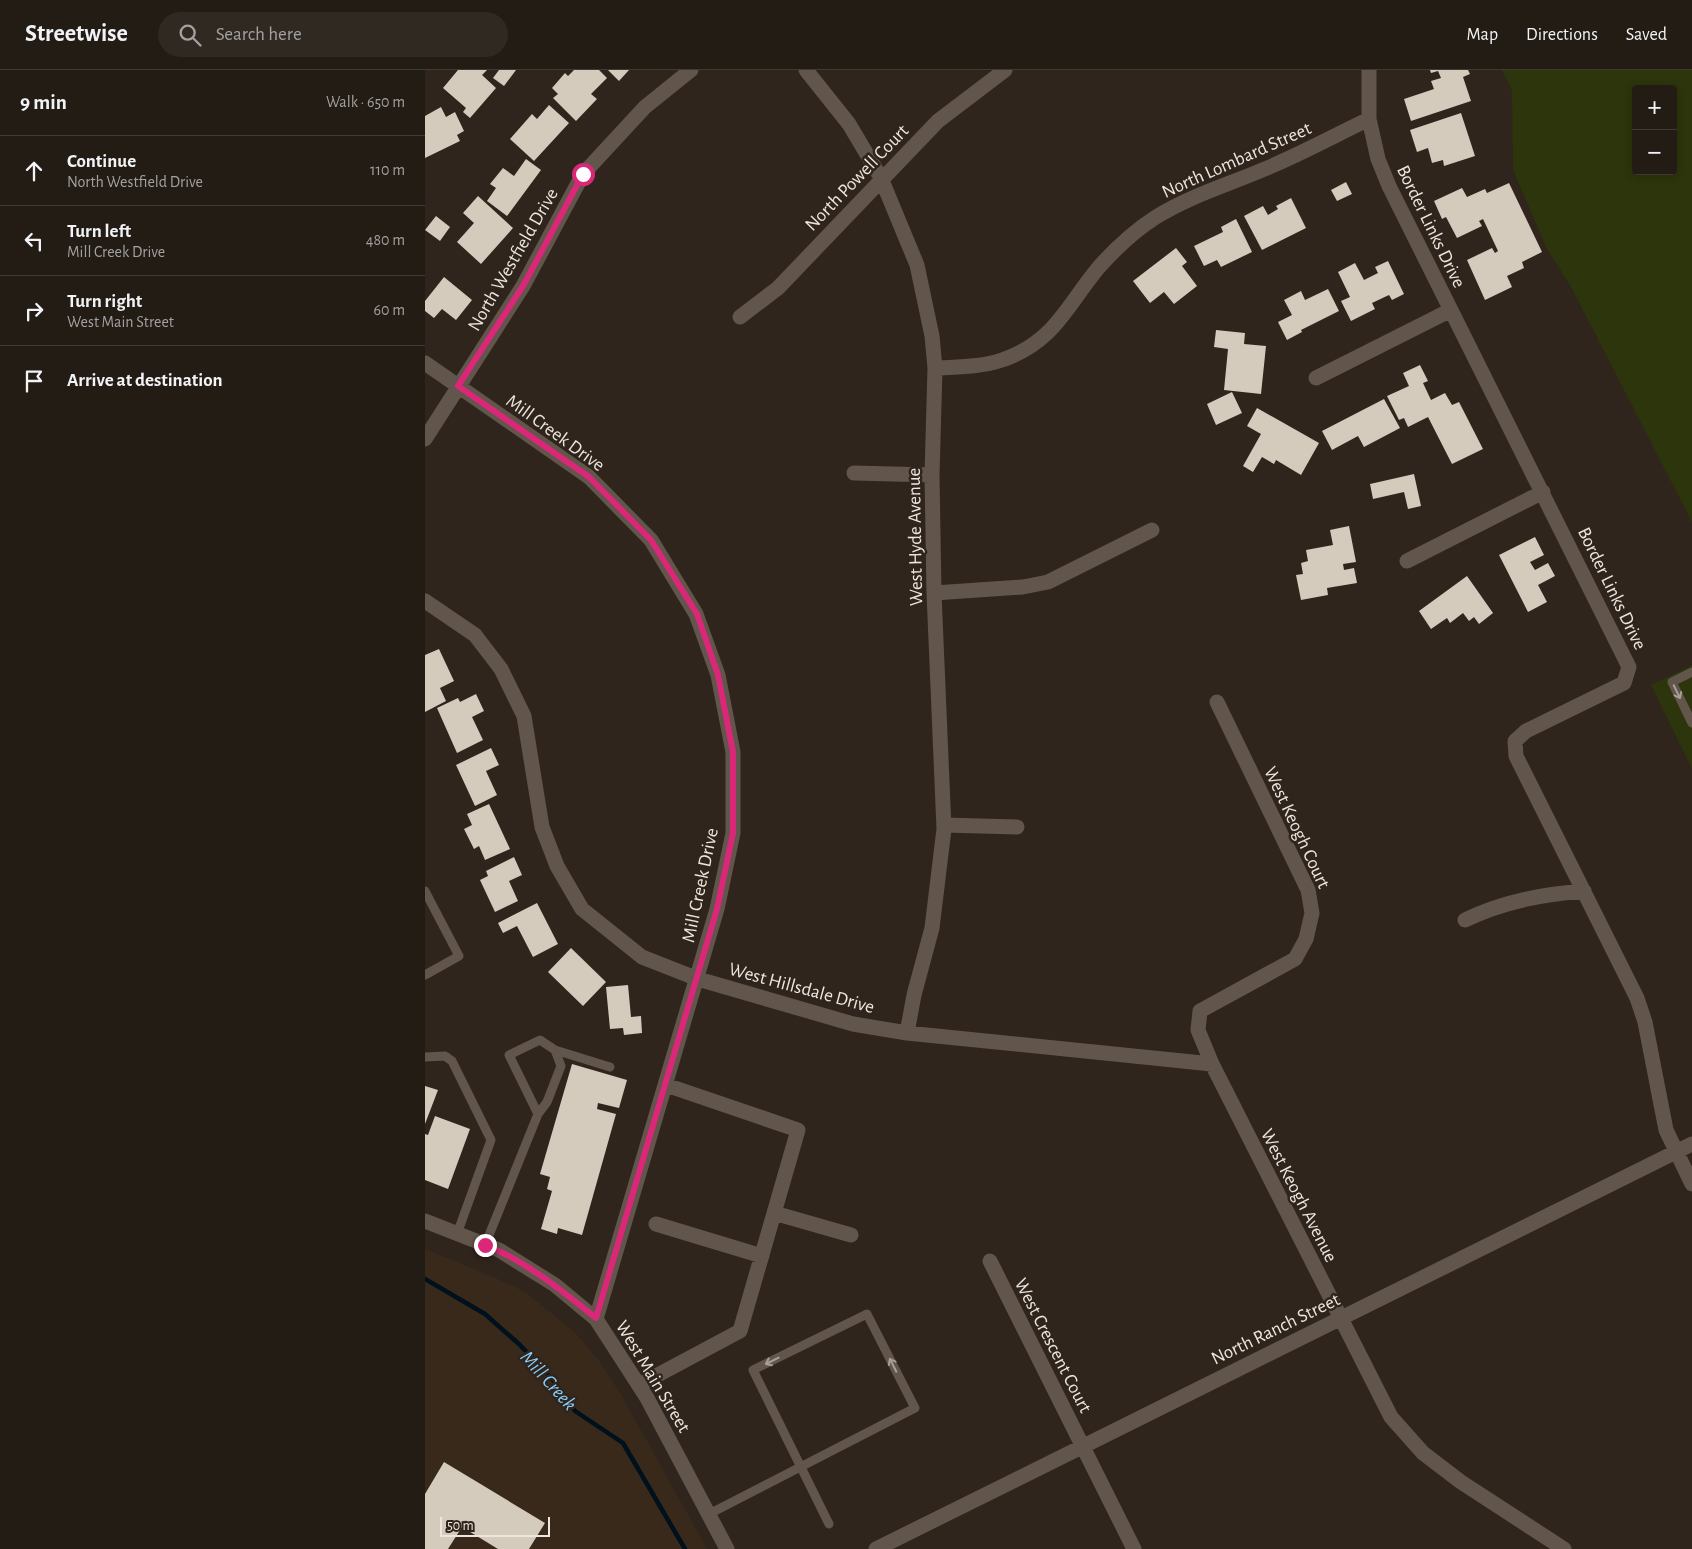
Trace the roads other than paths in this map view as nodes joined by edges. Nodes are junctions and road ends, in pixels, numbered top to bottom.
1 (691, 70) edge
2 (806, 70) edge
3 (1005, 70) edge
4 (1369, 70) edge
5 (1369, 119) junction
6 (881, 178) junction
7 (1451, 310) junction
8 (740, 317) dead end
9 (425, 363) edge
10 (935, 368) junction
11 (1316, 378) dead end
12 (458, 386) junction
13 (425, 439) edge
14 (854, 473) dead end
15 (932, 474) junction
16 (1543, 492) junction
17 (1152, 530) dead end
18 (1407, 561) dead end
19 (934, 593) junction
20 (425, 600) edge
21 (1692, 672) edge
22 (1217, 702) dead end
23 (1692, 723) edge
24 (944, 825) junction
25 (1017, 827) dead end
26 (425, 890) edge
27 (1584, 891) junction
28 (1465, 920) dead end
29 (425, 975) edge
30 (698, 979) junction
31 (907, 1033) junction
32 (555, 1050) junction
33 (425, 1058) edge
34 (1211, 1064) junction
35 (610, 1067) dead end
36 (666, 1085) junction
37 (538, 1114) junction
38 (1692, 1144) edge
39 (1676, 1152) junction
40 (1692, 1184) edge
41 (774, 1213) junction
42 (425, 1221) edge
43 (655, 1224) dead end
44 (457, 1234) junction
45 (851, 1236) dead end
46 (485, 1245) junction
47 (762, 1256) junction
48 (990, 1262) dead end
49 (596, 1318) junction
50 (1340, 1318) junction
51 (639, 1385) junction
52 (1083, 1446) junction
53 (799, 1468) junction
54 (709, 1514) junction
55 (829, 1524) dead end
56 (727, 1549) edge
57 (876, 1549) edge
58 (1134, 1549) edge
59 (1564, 1549) edge

1 - 12 street, North Westfield Drive
2 - 6 street, West Hyde Avenue
3 - 6 street, North Powell Court
4 - 5 street, Border Links Drive
5 - 7 street, Border Links Drive
5 - 10 street, North Lombard Street
6 - 8 street, North Powell Court
6 - 10 street, West Hyde Avenue
7 - 11 street
7 - 16 street, Border Links Drive
9 - 12 street, Mill Creek Drive
10 - 15 street, West Hyde Avenue
12 - 13 street, North Westfield Drive
12 - 30 street, Mill Creek Drive
14 - 15 street
15 - 19 street, West Hyde Avenue
16 - 18 street
16 - 27 street, Border Links Drive
17 - 19 street
19 - 24 street, West Hyde Avenue
20 - 30 street, West Hillsdale Drive
21 -> 23 lane
22 - 34 street, West Keogh Court
24 - 25 street
24 - 31 street, West Hyde Avenue
26 - 29 lane
27 - 28 street
27 - 39 street, Border Links Drive
30 - 31 street, West Hillsdale Drive
30 - 36 street, Mill Creek Drive
31 - 34 street, West Hillsdale Drive
32 - 35 lane
32 - 37 lane
32 - 37 lane
33 - 44 lane
34 - 50 street, West Keogh Avenue
36 - 41 street
36 - 49 street, Mill Creek Drive
37 - 46 lane
38 - 39 street, North Ranch Street
39 - 40 street, Border Links Drive
39 - 50 street, North Ranch Street
41 - 45 street
41 - 47 street
42 - 44 street, West Main Street
43 - 47 street
44 - 46 street, West Main Street
46 - 49 street, West Main Street
47 - 51 street
48 - 52 street, West Crescent Court
49 - 51 street, West Main Street
50 - 52 street, North Ranch Street
50 - 59 street, West Keogh Avenue
51 - 54 street, West Main Street
52 - 57 street, North Ranch Street
52 - 58 street, West Crescent Court
53 -> 53 lane
53 - 54 lane
53 - 55 lane
54 - 56 street, West Main Street

